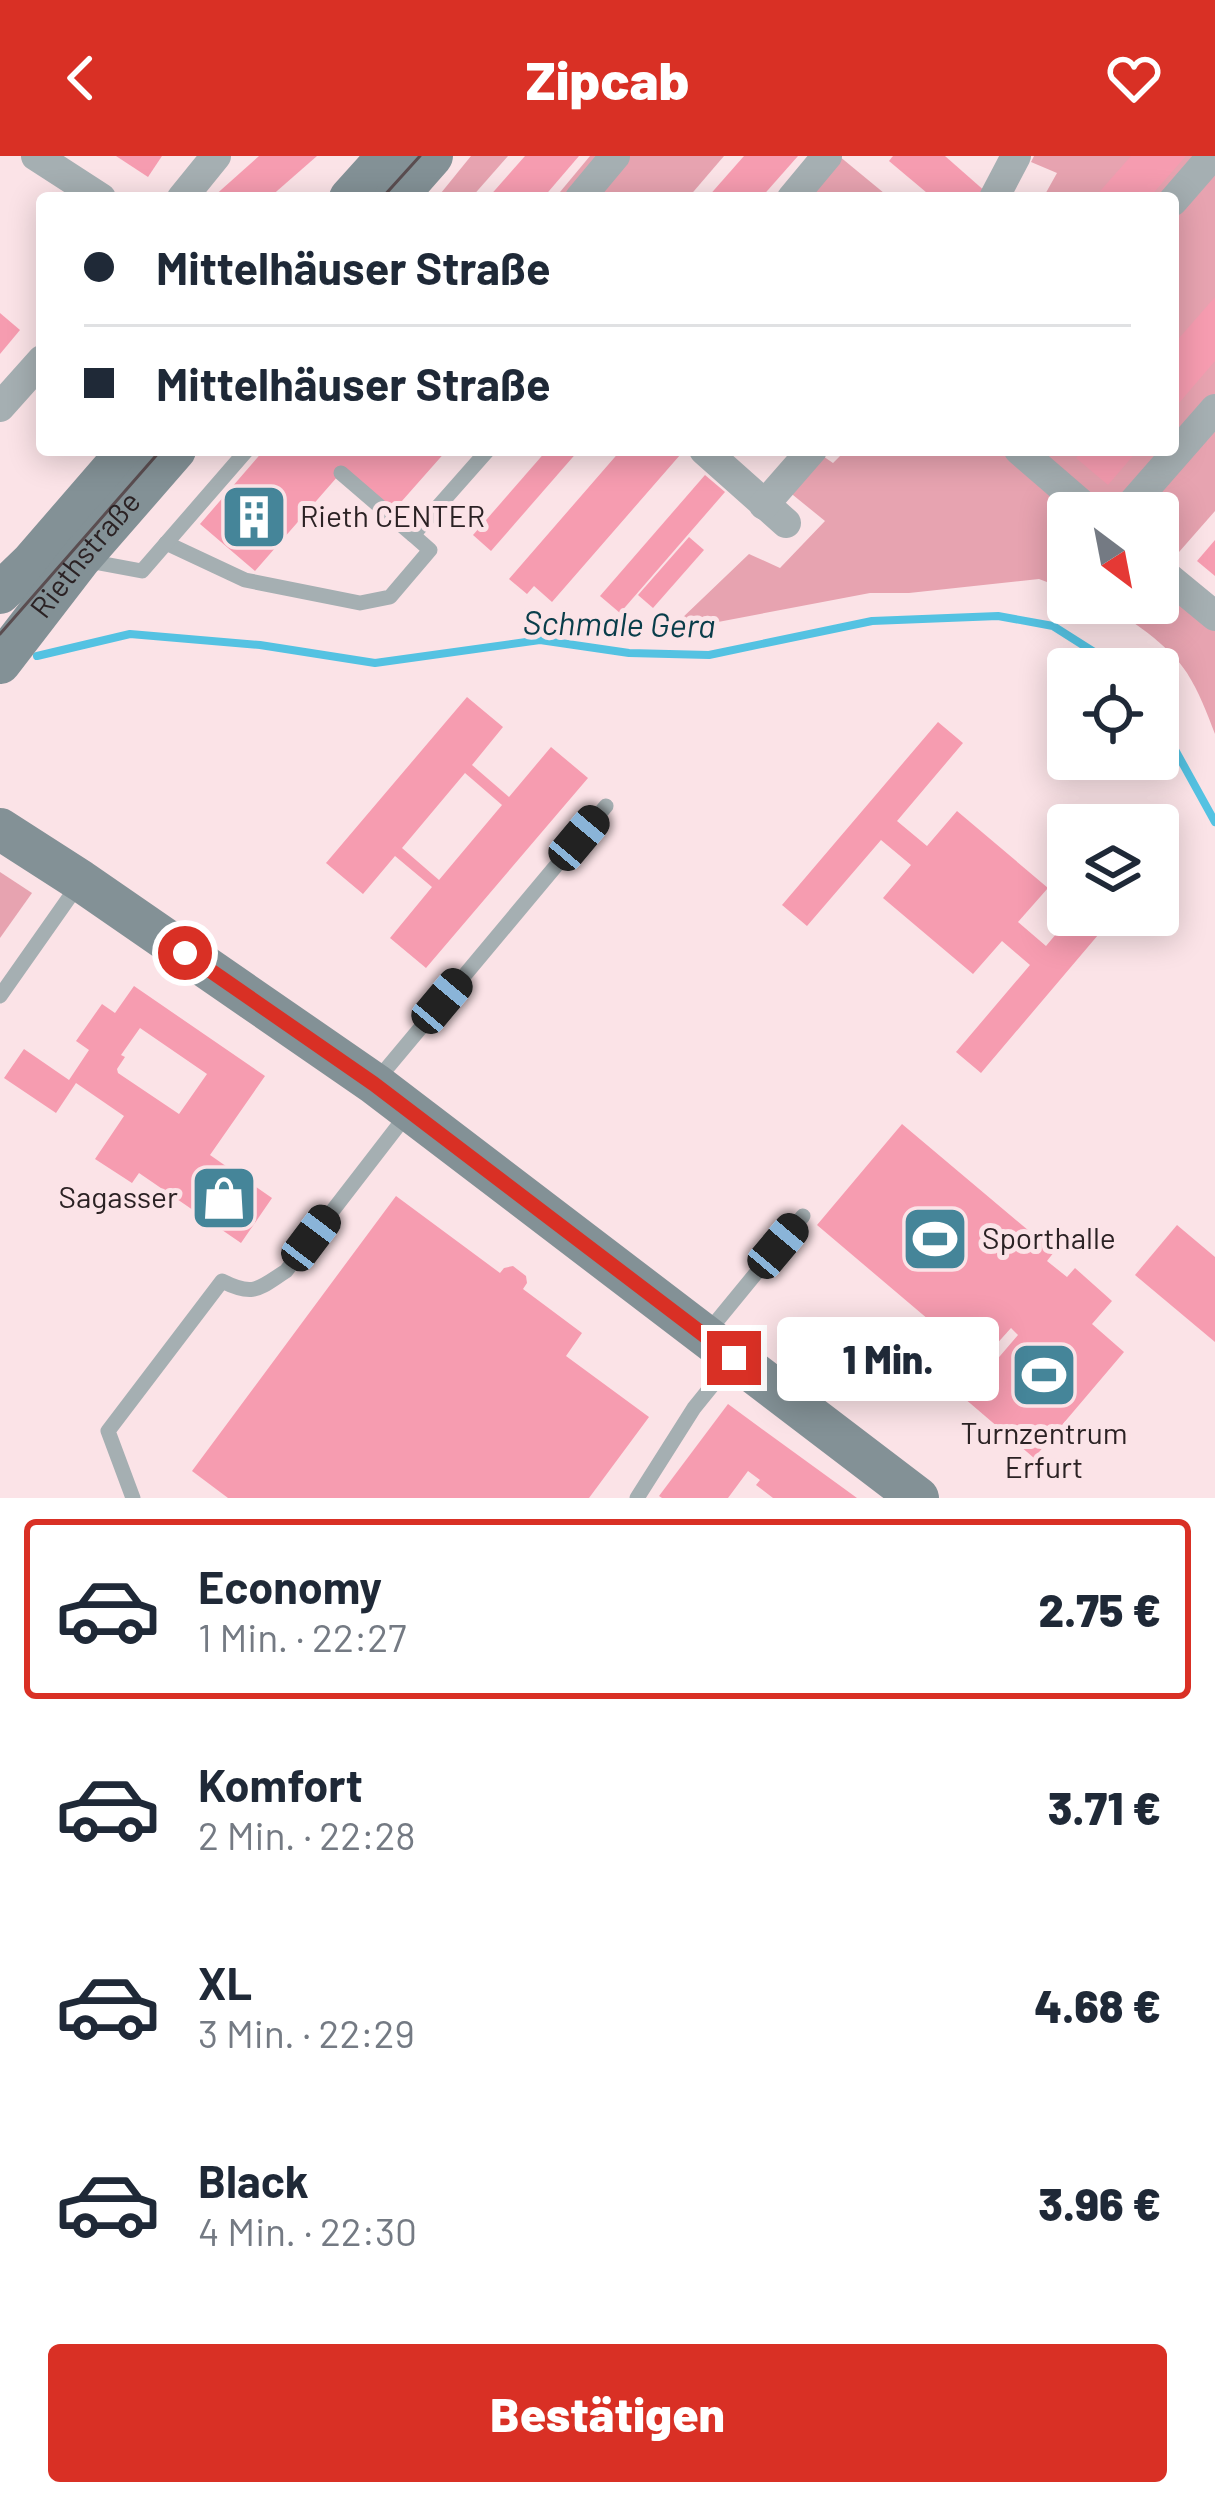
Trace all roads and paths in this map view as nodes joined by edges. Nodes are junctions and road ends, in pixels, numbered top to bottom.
1 (36, 156) edge
2 (216, 156) edge
3 (432, 156) edge
4 (615, 156) edge
5 (827, 156) edge
6 (1016, 156) edge
7 (1212, 156) edge
8 (386, 185) edge
9 (92, 192) edge
10 (187, 192) edge
11 (585, 192) edge
12 (797, 192) edge
13 (997, 192) edge
14 (1179, 194) edge
15 (36, 367) edge
16 (0, 407) edge
17 (1215, 409) edge
18 (1179, 450) edge
19 (124, 456) edge
20 (171, 456) edge
21 (242, 456) edge
22 (483, 456) edge
23 (711, 456) edge
24 (809, 456) edge
25 (1026, 456) edge
26 (1174, 456) edge
27 (341, 472) dead end
28 (1068, 492) edge
29 (1142, 492) edge
30 (413, 535) junction
31 (166, 543) junction
32 (80, 559) junction
33 (1179, 586) edge
34 (0, 593) edge
35 (1215, 616) edge
36 (0, 663) edge
37 (606, 806) dead end
38 (0, 830) edge
39 (81, 881) junction
40 (0, 996) edge
41 (374, 1084) junction
42 (409, 1111) junction
43 (803, 1216) dead end
44 (719, 1347) junction
45 (133, 1498) edge
46 (637, 1498) edge
47 (918, 1498) edge

1 - 9 street
2 - 10 street
3 - 8 main road
4 - 11 street
5 - 12 street
6 - 13 street
7 - 14 street
15 - 16 street
17 - 18 street
19 - 34 main road, Riethstraße
20 - 32 main road, Riethstraße
21 - 31 lane
22 - 30 lane
23 - 24 street
25 - 28 street
26 - 29 street
27 - 30 lane
30 - 31 lane
31 - 32 lane
32 - 36 main road, Riethstraße
33 - 35 street
37 - 41 lane
38 - 39 main road
39 - 40 lane
39 - 41 main road
41 - 42 main road
42 - 44 main road
42 - 45 lane
43 - 44 lane
44 - 46 lane
44 - 47 main road

